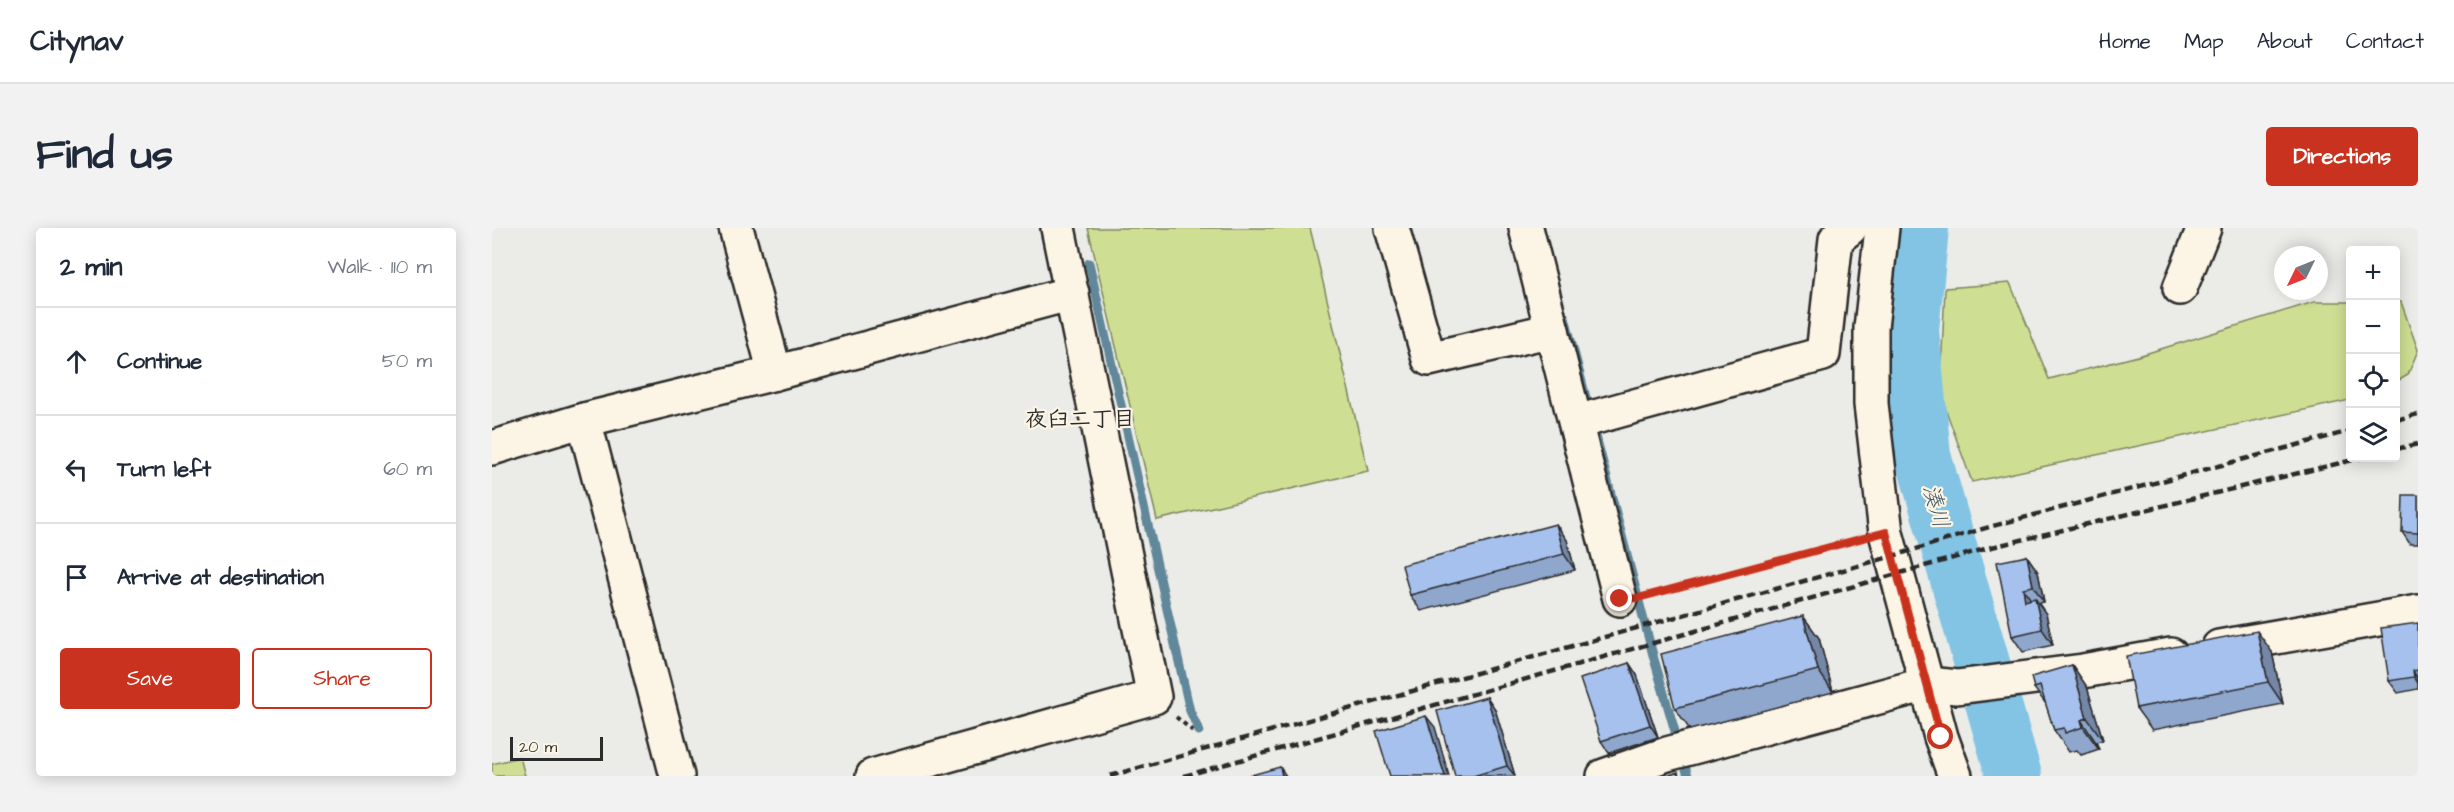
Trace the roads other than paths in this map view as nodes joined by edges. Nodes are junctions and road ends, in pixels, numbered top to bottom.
1 (736, 228) edge
2 (1058, 228) edge
3 (1392, 228) edge
4 (1526, 228) edge
5 (1850, 228) edge
6 (1882, 228) edge
7 (2204, 228) edge
8 (2180, 288) dead end
9 (1072, 293) junction
10 (1552, 330) junction
11 (775, 373) junction
12 (584, 420) junction
13 (1577, 422) junction
14 (492, 448) edge
15 (1620, 599) road end
16 (2418, 612) edge
17 (1942, 686) junction
18 (677, 776) edge
19 (873, 776) edge
20 (1604, 776) edge
21 (1954, 776) edge

1 - 11 street
2 - 9 street
3 - 10 street
4 - 10 street
5 - 13 street
6 - 17 street
7 - 8 street
9 - 11 street
9 - 19 street
10 - 13 street
11 - 12 street
12 - 14 street
12 - 18 street
13 - 15 street
16 - 17 street
17 - 20 street
17 - 21 street

